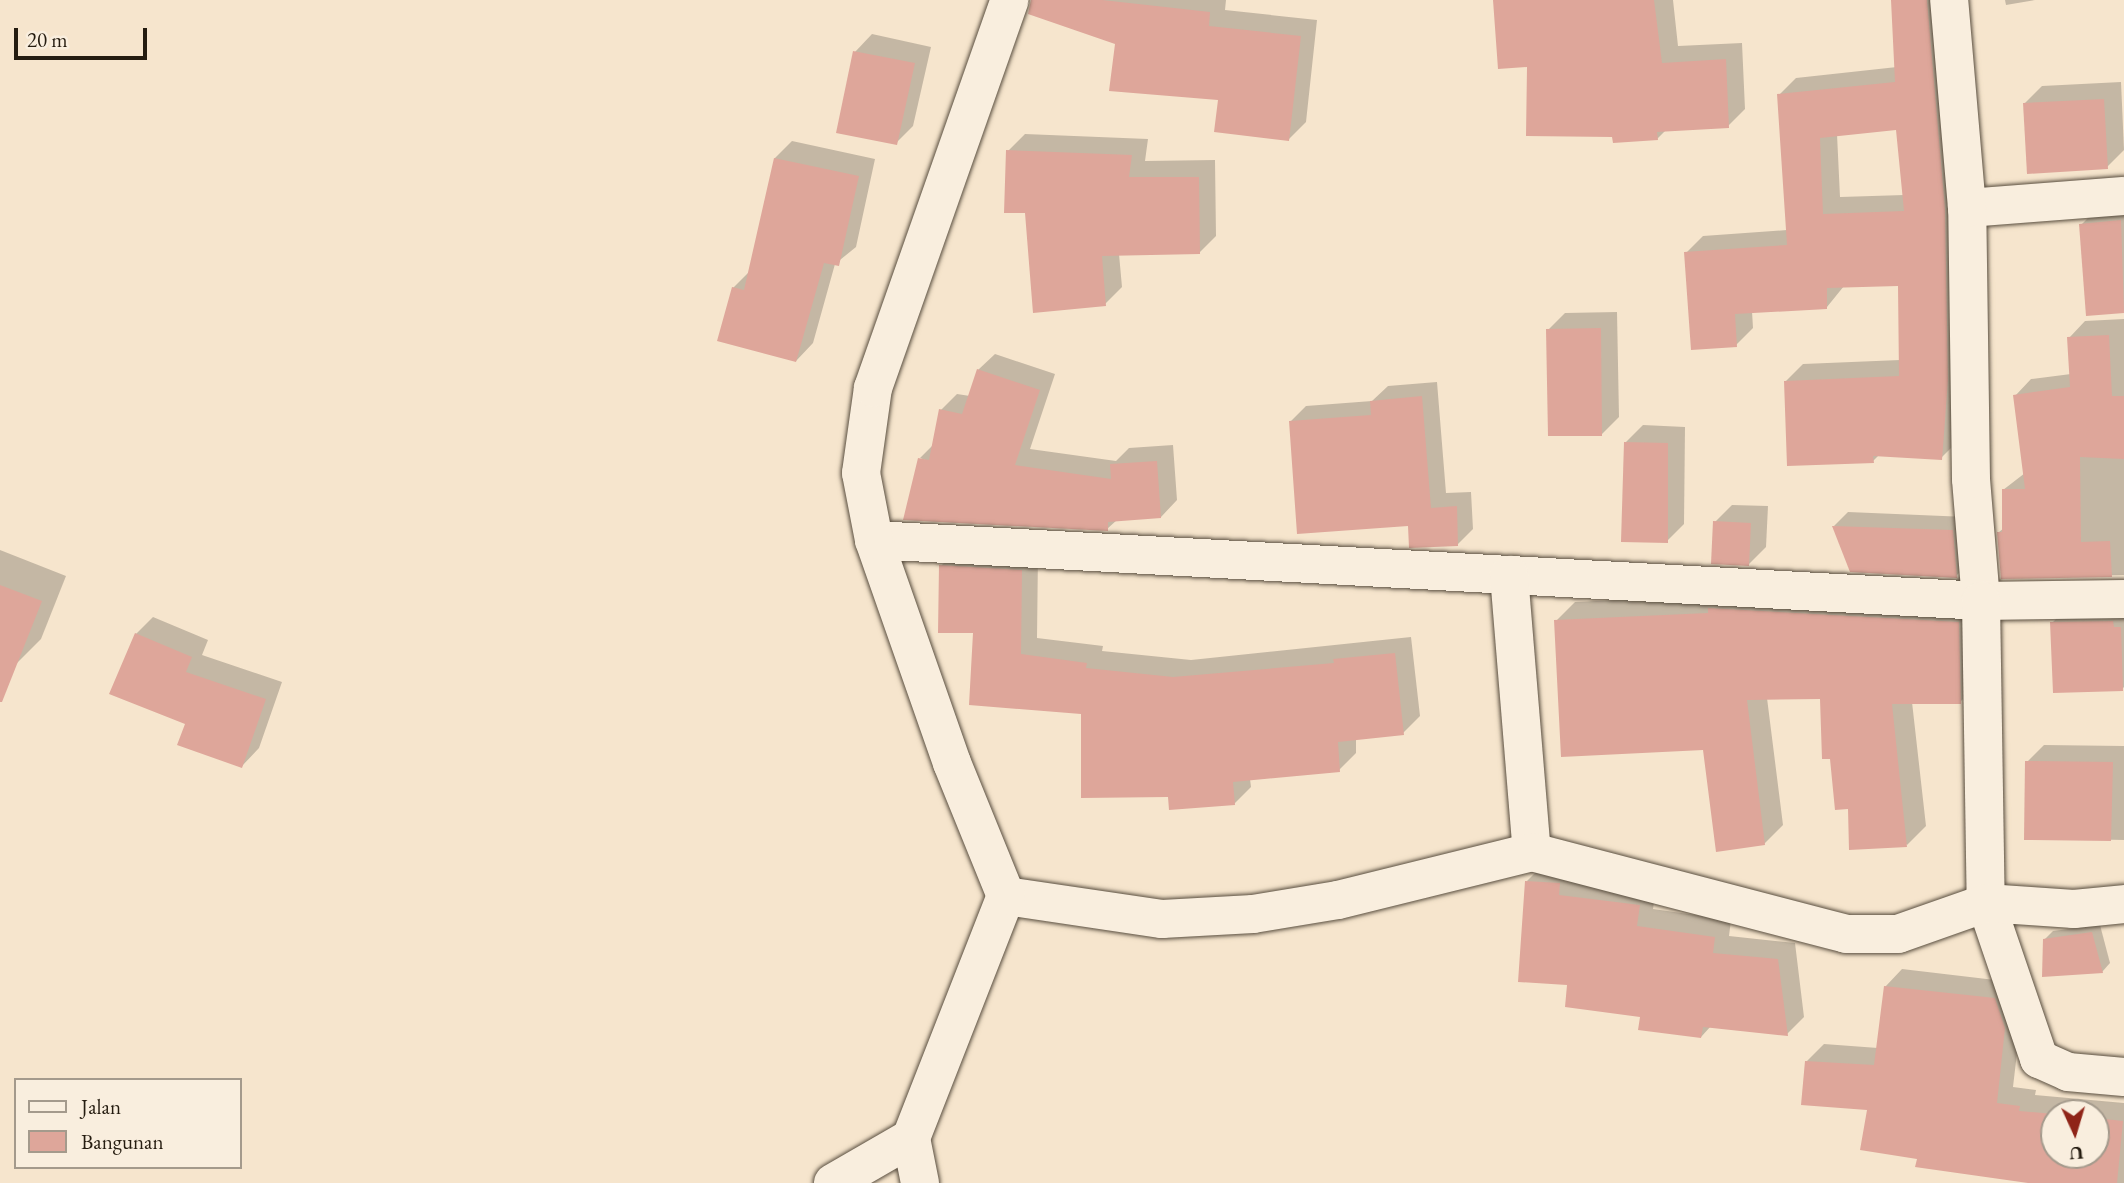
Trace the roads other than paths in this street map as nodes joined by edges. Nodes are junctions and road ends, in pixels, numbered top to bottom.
1 (1010, 0) edge
2 (1949, 0) edge
3 (2124, 196) edge
4 (1966, 208) junction
5 (874, 540) junction
6 (1509, 575) junction
7 (2124, 599) edge
8 (1982, 601) junction
9 (1532, 852) junction
10 (1006, 896) junction
11 (1986, 903) junction
12 (2124, 904) edge
13 (2124, 1077) edge
14 (911, 1138) junction
15 (833, 1183) edge
16 (920, 1183) edge

1 - 5 street
2 - 4 street
3 - 4 street
4 - 8 street
5 - 6 street
5 - 10 street
6 - 8 street
6 - 9 street
7 - 8 street
8 - 11 street
9 - 10 street
9 - 11 street
10 - 14 street
11 - 12 street
11 - 13 street
14 - 15 street
14 - 16 street

